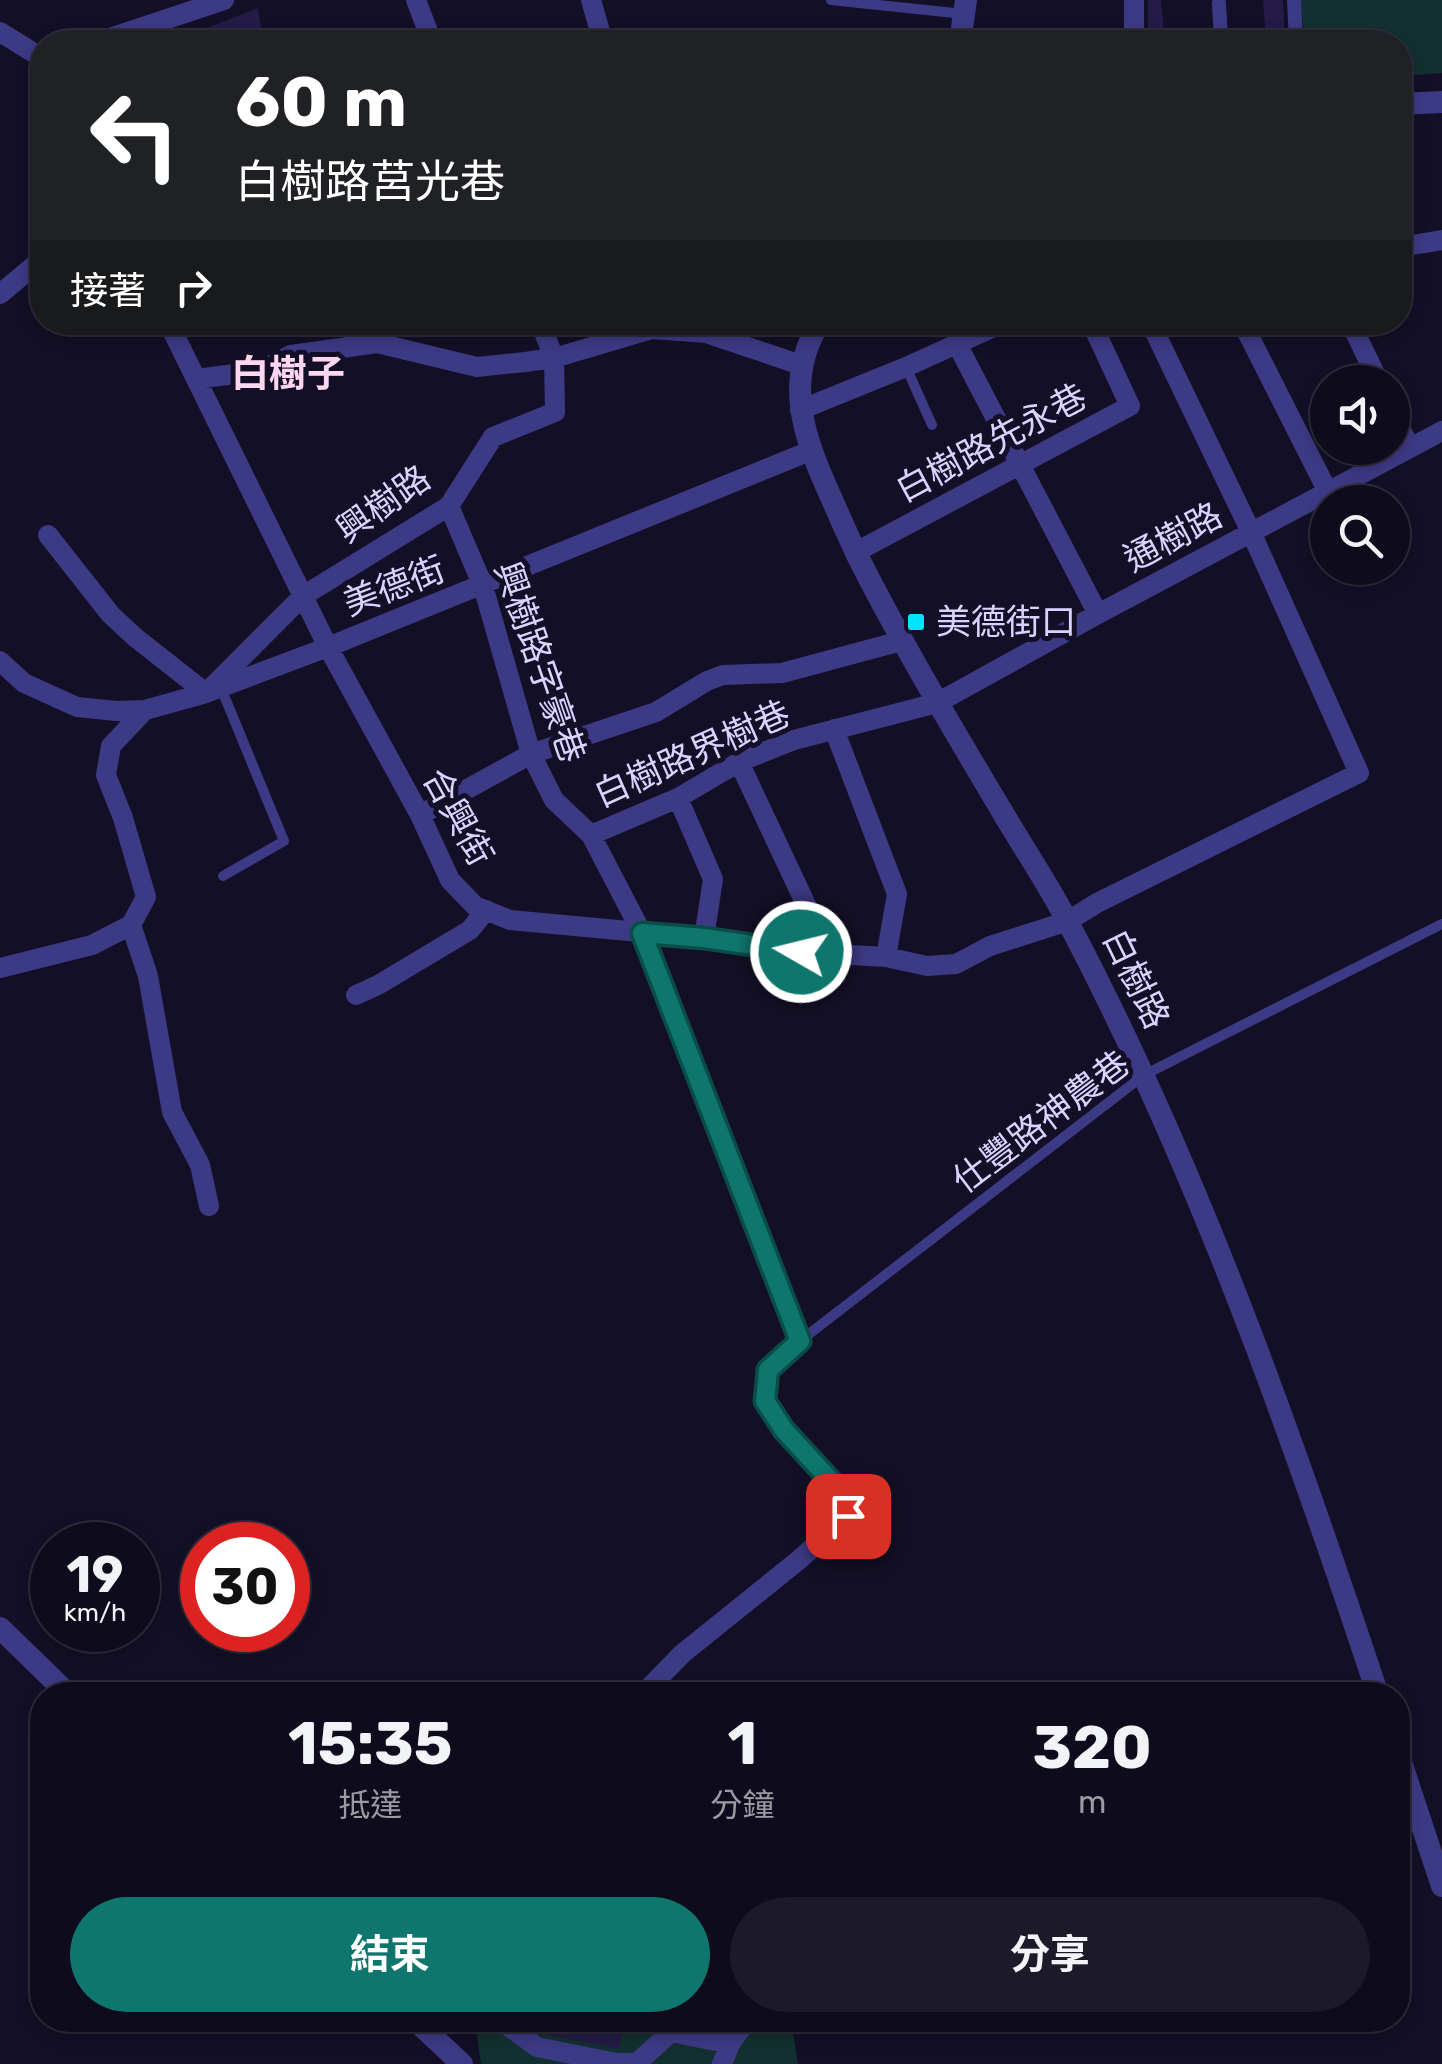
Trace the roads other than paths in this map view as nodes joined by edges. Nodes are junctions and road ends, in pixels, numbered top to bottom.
1 (224, 0) edge
2 (416, 0) edge
3 (590, 0) edge
4 (831, 0) edge
5 (1134, 0) edge
6 (1294, 0) edge
7 (1219, 4) dead end
8 (965, 7) edge
9 (134, 30) edge
10 (427, 30) edge
11 (600, 30) edge
12 (1134, 30) edge
13 (1221, 30) edge
14 (1295, 30) edge
15 (0, 32) edge
16 (30, 51) edge
17 (1442, 102) edge
18 (1412, 103) edge
19 (1442, 240) edge
20 (1412, 245) edge
21 (30, 269) edge
22 (0, 294) edge
23 (174, 335) edge
24 (545, 335) edge
25 (632, 335) edge
26 (712, 335) edge
27 (814, 335) edge
28 (977, 335) edge
29 (1097, 335) edge
30 (1156, 335) edge
31 (1249, 335) edge
32 (1356, 335) edge
33 (958, 344) junction
34 (554, 358) junction
35 (801, 364) junction
36 (1371, 365) edge
37 (906, 366) junction
38 (196, 379) junction
39 (800, 410) junction
40 (932, 425) dead end
41 (1442, 432) edge
42 (1410, 448) edge
43 (810, 451) junction
44 (1020, 464) junction
45 (1378, 465) edge
46 (1324, 485) edge
47 (1341, 485) edge
48 (1310, 501) edge
49 (449, 506) junction
50 (1251, 532) junction
51 (48, 535) dead end
52 (856, 552) junction
53 (483, 586) junction
54 (303, 596) junction
55 (1098, 614) junction
56 (902, 641) junction
57 (328, 646) junction
58 (0, 660) edge
59 (213, 690) junction
60 (938, 703) junction
61 (145, 710) junction
62 (834, 728) junction
63 (532, 754) junction
64 (739, 762) junction
65 (678, 798) junction
66 (420, 815) junction
67 (590, 835) junction
68 (223, 876) dead end
69 (486, 910) junction
70 (1068, 921) junction
71 (1442, 924) edge
72 (131, 925) junction
73 (642, 933) junction
74 (704, 938) junction
75 (801, 952) junction
76 (886, 958) junction
77 (0, 968) edge
78 (356, 995) dead end
79 (1144, 1076) junction
80 (210, 1206) dead end
81 (800, 1341) junction
82 (0, 1628) edge
83 (56, 1682) edge
84 (655, 1682) edge
85 (1374, 1682) edge
86 (1410, 1789) edge
87 (1442, 1886) edge
88 (428, 2032) edge
89 (516, 2032) edge
90 (672, 2032) edge
91 (672, 2032) edge
92 (738, 2032) edge
93 (730, 2044) junction
94 (462, 2064) edge
95 (722, 2064) edge

1 - 9 street
2 - 10 street
3 - 11 street
4 - 8 lane
5 - 12 street
6 - 14 street
7 - 13 street
15 - 16 street
17 - 18 street
19 - 20 street
21 - 22 street
23 - 38 street, 合興街
24 - 34 street
25 - 34 street
26 - 35 street
27 - 35 street, 白樹路
28 - 33 street
29 - 44 street, 白樹路先永巷
30 - 50 street
31 - 46 street
32 - 36 street
33 - 37 street
33 - 44 street
34 - 38 street
34 - 49 street, 興樹路
35 - 39 street, 白樹路
37 - 39 street
37 - 40 lane
38 - 54 street, 合興街
39 - 43 street, 白樹路
41 - 42 street, 通樹路
43 - 52 street, 白樹路
43 - 53 street, 美德街
44 - 52 street, 白樹路先永巷
44 - 55 street
45 - 47 street, 通樹路
48 - 50 street, 通樹路
49 - 53 street, 興樹路字豪巷
49 - 54 street, 興樹路
50 - 55 street, 通樹路
50 - 70 street, 合興街
51 - 59 street
52 - 56 street, 白樹路
53 - 57 street, 美德街
53 - 63 street, 興樹路字豪巷
54 - 57 street, 合興街
54 - 59 street, 興樹路
55 - 60 street, 通樹路
56 - 60 street, 白樹路
56 - 63 street
57 - 59 street, 美德街
57 - 66 street, 合興街
58 - 61 street, 美德街
59 - 61 street, 美德街
59 - 68 lane
60 - 62 street, 白樹路界樹巷
60 - 70 street, 白樹路
61 - 72 street
62 - 64 street, 白樹路界樹巷
62 - 76 street
63 - 66 street
63 - 67 street, 興樹路字豪巷
64 - 65 street, 白樹路界樹巷
64 - 75 street
65 - 67 street, 白樹路界樹巷
65 - 74 street
66 - 69 street, 合興街
67 - 73 street, 興樹路字豪巷
69 - 73 street, 合興街
69 - 78 street
70 - 76 street, 合興街
70 - 79 street, 白樹路
71 - 79 lane, 仕豐路神農巷
72 - 77 street
72 - 80 street
73 - 74 street, 合興街
73 - 81 street, 興樹路字豪巷
74 - 75 street, 合興街
75 - 76 street, 合興街
79 - 81 lane, 仕豐路神農巷
79 - 85 street, 白樹路
81 - 84 street
82 - 83 street
86 - 87 street
88 - 94 street
89 - 90 street
91 - 93 street
92 - 93 street
93 - 95 street

